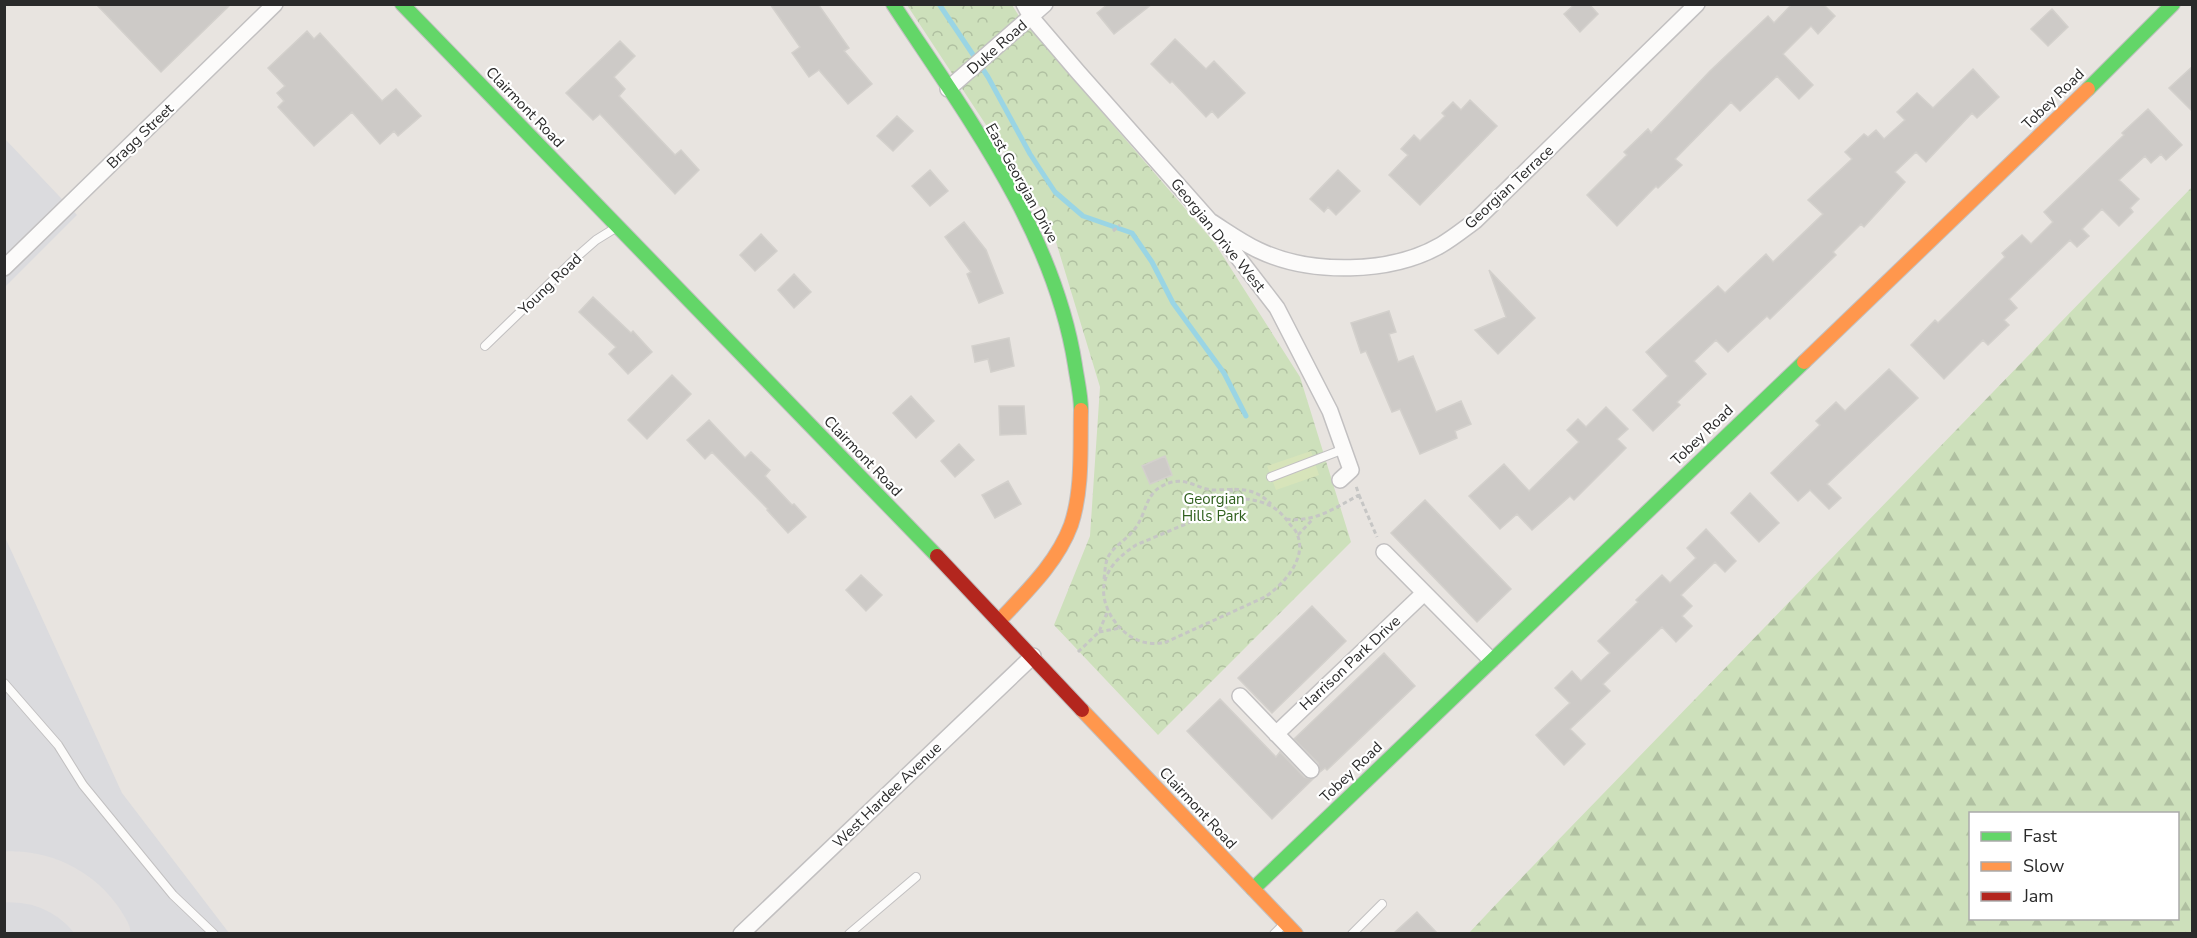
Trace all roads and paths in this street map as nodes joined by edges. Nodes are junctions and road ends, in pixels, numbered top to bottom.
1 (275, 4) edge
2 (402, 4) edge
3 (893, 4) edge
4 (1045, 4) edge
5 (1697, 4) edge
6 (2173, 4) edge
7 (1028, 11) edge
8 (948, 89) junction
9 (1210, 221) junction
10 (1120, 225) dead end
11 (618, 226) junction
12 (1113, 231) dead end
13 (4, 268) edge
14 (485, 346) dead end
15 (1344, 449) junction
16 (1346, 475) joint
17 (1271, 477) dead end
18 (1231, 489) junction
19 (1359, 495) junction
20 (1234, 504) junction
21 (1273, 506) junction
22 (1286, 519) junction
23 (1313, 519) junction
24 (1298, 535) junction
25 (1121, 543) junction
26 (1128, 551) junction
27 (1384, 552) joint
28 (1104, 583) junction
29 (1424, 593) junction
30 (1108, 609) junction
31 (999, 621) junction
32 (1120, 628) junction
33 (1099, 632) junction
34 (1078, 652) dead end
35 (1033, 656) junction
36 (1491, 660) junction
37 (4, 683) edge
38 (1240, 696) dead end
39 (1276, 734) junction
40 (1311, 770) dead end
41 (916, 876) dead end
42 (1253, 889) junction
43 (1382, 904) dead end
44 (1286, 923) junction
45 (214, 933) edge
46 (741, 933) edge
47 (849, 933) edge
48 (1274, 933) edge
49 (1296, 933) edge
50 (1352, 933) edge

1 - 13 street, Bragg Street
2 - 11 street, Clairmont Road
3 - 8 street, East Georgian Drive
4 - 7 street, Duke Road
5 - 9 street, Georgian Terrace
6 - 36 street, Tobey Road
7 - 8 street, Duke Road
7 - 9 street, Georgian Drive West
8 - 31 street, East Georgian Drive
9 - 15 street, Georgian Drive West
10 - 12 path
11 - 14 lane, Young Road
11 - 31 street, Clairmont Road
15 - 16 street, Georgian Drive West
15 - 17 lane
16 - 19 path
18 - 20 path
18 - 21 path
18 - 25 path
19 - 23 path
19 - 27 path
20 - 21 path
20 - 26 path
21 - 22 path
22 - 23 path
22 - 24 path
23 - 24 path
24 - 32 path
25 - 26 path
25 - 28 path
26 - 28 path
27 - 29 street
28 - 30 path
29 - 36 street
29 - 39 street, Harrison Park Drive
30 - 32 path
30 - 33 path
31 - 35 street, Clairmont Road
32 - 33 path
33 - 34 path
35 - 42 street, Clairmont Road
35 - 46 street, West Hardee Avenue
36 - 42 street, Tobey Road
37 - 45 lane
38 - 39 street
39 - 40 street
41 - 47 lane
42 - 44 street, Clairmont Road
43 - 50 lane
44 - 48 lane
44 - 49 street, Clairmont Road

